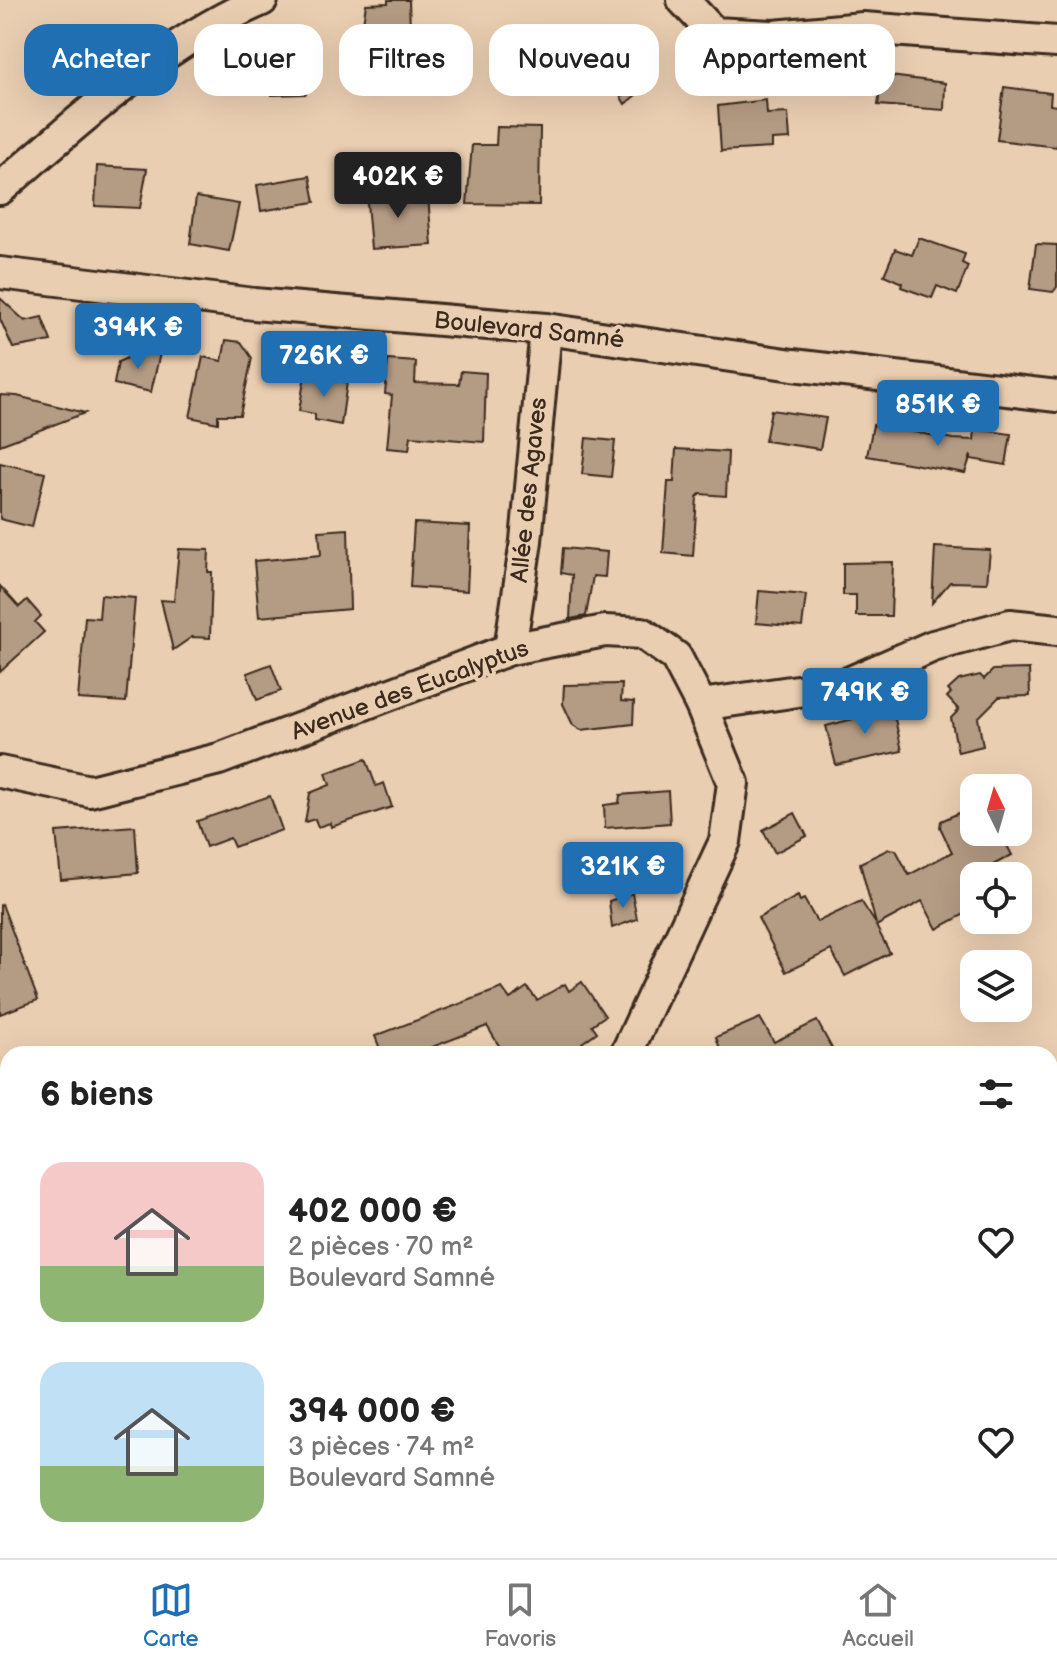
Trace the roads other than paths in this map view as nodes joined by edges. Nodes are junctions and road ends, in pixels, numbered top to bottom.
1 (262, 0) edge
2 (683, 0) edge
3 (865, 14) edge
4 (1057, 42) edge
5 (0, 189) edge
6 (0, 273) edge
7 (546, 329) junction
8 (1057, 396) edge
9 (1057, 630) edge
10 (510, 649) junction
11 (701, 705) junction
12 (0, 772) edge
13 (630, 1046) edge

1 - 5 street
2 - 3 street
3 - 4 street
6 - 7 street, Boulevard Samné
7 - 8 street, Boulevard Samné
7 - 10 street, Allée des Agaves
9 - 11 street
10 - 11 street, Avenue des Eucalyptus
10 - 12 street, Avenue des Eucalyptus
11 - 13 street, Avenue des Eucalyptus

